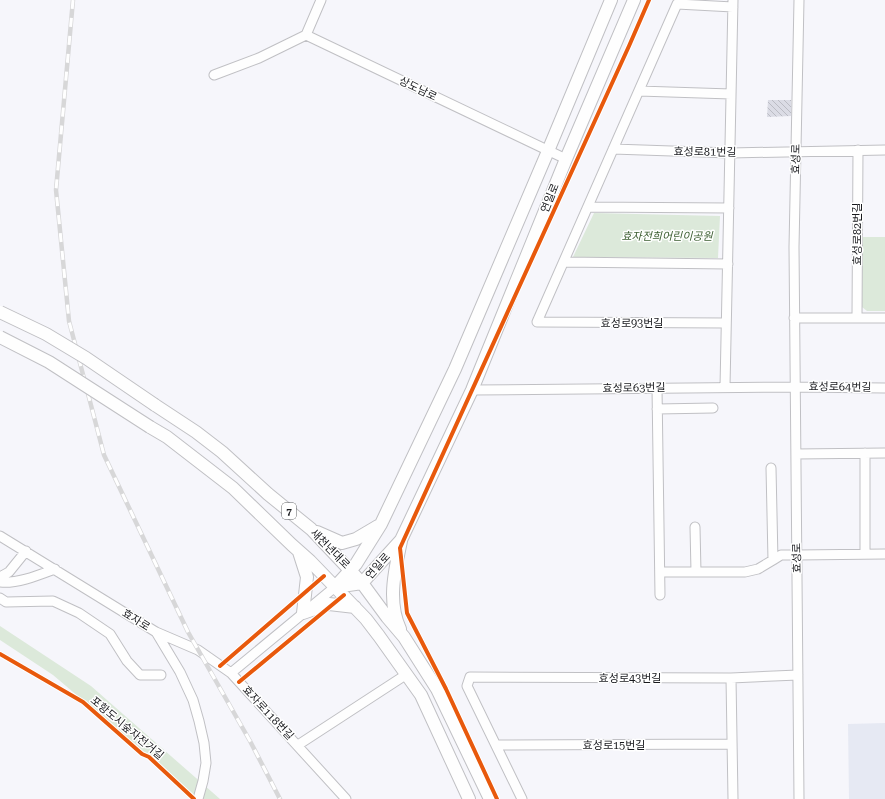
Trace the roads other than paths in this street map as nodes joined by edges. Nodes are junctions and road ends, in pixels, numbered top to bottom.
1 (321, 0) edge
2 (610, 0) edge
3 (634, 0) edge
4 (799, 0) edge
5 (733, 4) edge
6 (306, 34) junction
7 (214, 75) dead end
8 (639, 91) junction
9 (731, 94) junction
10 (614, 149) junction
11 (858, 150) junction
12 (885, 150) edge
13 (548, 151) junction
14 (796, 151) junction
15 (730, 153) junction
16 (566, 159) junction
17 (588, 207) junction
18 (729, 208) junction
19 (564, 262) junction
20 (728, 264) junction
21 (0, 312) edge
22 (794, 318) junction
23 (857, 318) junction
24 (885, 318) edge
25 (726, 323) junction
26 (0, 337) edge
27 (725, 387) junction
28 (795, 387) junction
29 (657, 388) junction
30 (885, 388) edge
31 (472, 390) junction
32 (713, 408) dead end
33 (658, 409) junction
34 (865, 453) junction
35 (885, 453) edge
36 (796, 454) junction
37 (771, 468) dead end
38 (381, 524) junction
39 (695, 527) dead end
40 (311, 529) junction
41 (0, 536) edge
42 (401, 540) junction
43 (26, 551) junction
44 (299, 552) junction
45 (865, 554) junction
46 (885, 554) edge
47 (797, 555) junction
48 (773, 560) junction
49 (55, 569) junction
50 (351, 570) junction
51 (660, 572) junction
52 (696, 572) junction
53 (0, 576) edge
54 (0, 582) edge
55 (362, 583) junction
56 (334, 587) junction
57 (660, 595) dead end
58 (0, 598) edge
59 (355, 607) junction
60 (303, 613) junction
61 (156, 632) junction
62 (404, 637) junction
63 (231, 673) junction
64 (407, 674) junction
65 (162, 675) dead end
66 (798, 675) junction
67 (731, 678) junction
68 (732, 744) junction
69 (298, 745) junction
70 (496, 746) junction
71 (198, 799) edge
72 (346, 799) edge
73 (469, 799) edge
74 (490, 799) edge
75 (522, 799) edge
76 (733, 799) edge
77 (799, 799) edge

1 - 6 street
2 - 13 main road, 연일로
3 - 16 main road, 연일로
4 - 14 street, 효성로
5 - 8 street
5 - 9 street
6 - 7 street
6 - 13 street, 상도남로
8 - 9 street
8 - 10 street
9 - 15 street
10 - 15 street, 효성로81번길
10 - 17 street
11 - 12 street
11 - 14 street
11 - 23 street, 효성로82번길
13 - 16 street, 상도남로
13 - 38 main road, 연일로
14 - 15 street, 효성로81번길
14 - 22 street, 효성로
15 - 18 street
16 - 31 main road, 연일로
17 - 18 street
17 - 19 street
18 - 20 street
19 - 20 street
19 - 25 street, 효성로93번길
20 - 25 street
21 - 40 main road, 새천년대로 / 7, bridge
22 - 23 street
22 - 28 street, 효성로
23 - 24 street
25 - 27 street
26 - 44 main road, 새천년대로 / 7, bridge
27 - 28 street, 효성로63번길
27 - 29 street, 효성로63번길
28 - 30 street, 효성로64번길
28 - 36 street, 효성로
29 - 31 street, 효성로63번길
29 - 33 street
31 - 42 main road, 연일로
32 - 33 street
33 - 51 street
34 - 35 street
34 - 36 street
34 - 45 street
36 - 47 street, 효성로
37 - 48 street
38 - 40 main road
38 - 50 main road, 연일로
39 - 52 street
40 - 50 main road, 새천년대로 / 7
41 - 43 street, 효자로
42 - 55 main road, 연일로
42 - 62 main road
43 - 49 street, 효자로
43 - 53 street
44 - 56 main road, 새천년대로 / 7
44 - 60 main road
45 - 46 street
45 - 47 street
47 - 48 street
47 - 66 street, 효성로
48 - 52 street
49 - 54 street
49 - 61 street, 효자로
50 - 55 main road, 새천년대로 / 7
50 - 56 main road, 연일로
51 - 52 street
51 - 57 street
55 - 56 main road
55 - 62 main road, 새천년대로 / 7
56 - 59 main road, 새천년대로 / 7
56 - 60 street
58 - 65 street
59 - 60 main road
59 - 64 main road, 새천년대로 / 7
60 - 63 street
61 - 63 street, 효자로118번길
61 - 71 street, 효자로
62 - 74 main road, 새천년대로 / 7
63 - 69 street, 효자로118번길
64 - 69 street
64 - 73 main road, 새천년대로 / 7
66 - 67 street, 효성로43번길
66 - 77 street, 효성로
67 - 68 street
67 - 70 street, 효성로43번길
68 - 70 street, 효성로15번길
68 - 76 street
69 - 72 street, 효자로118번길
70 - 75 street

